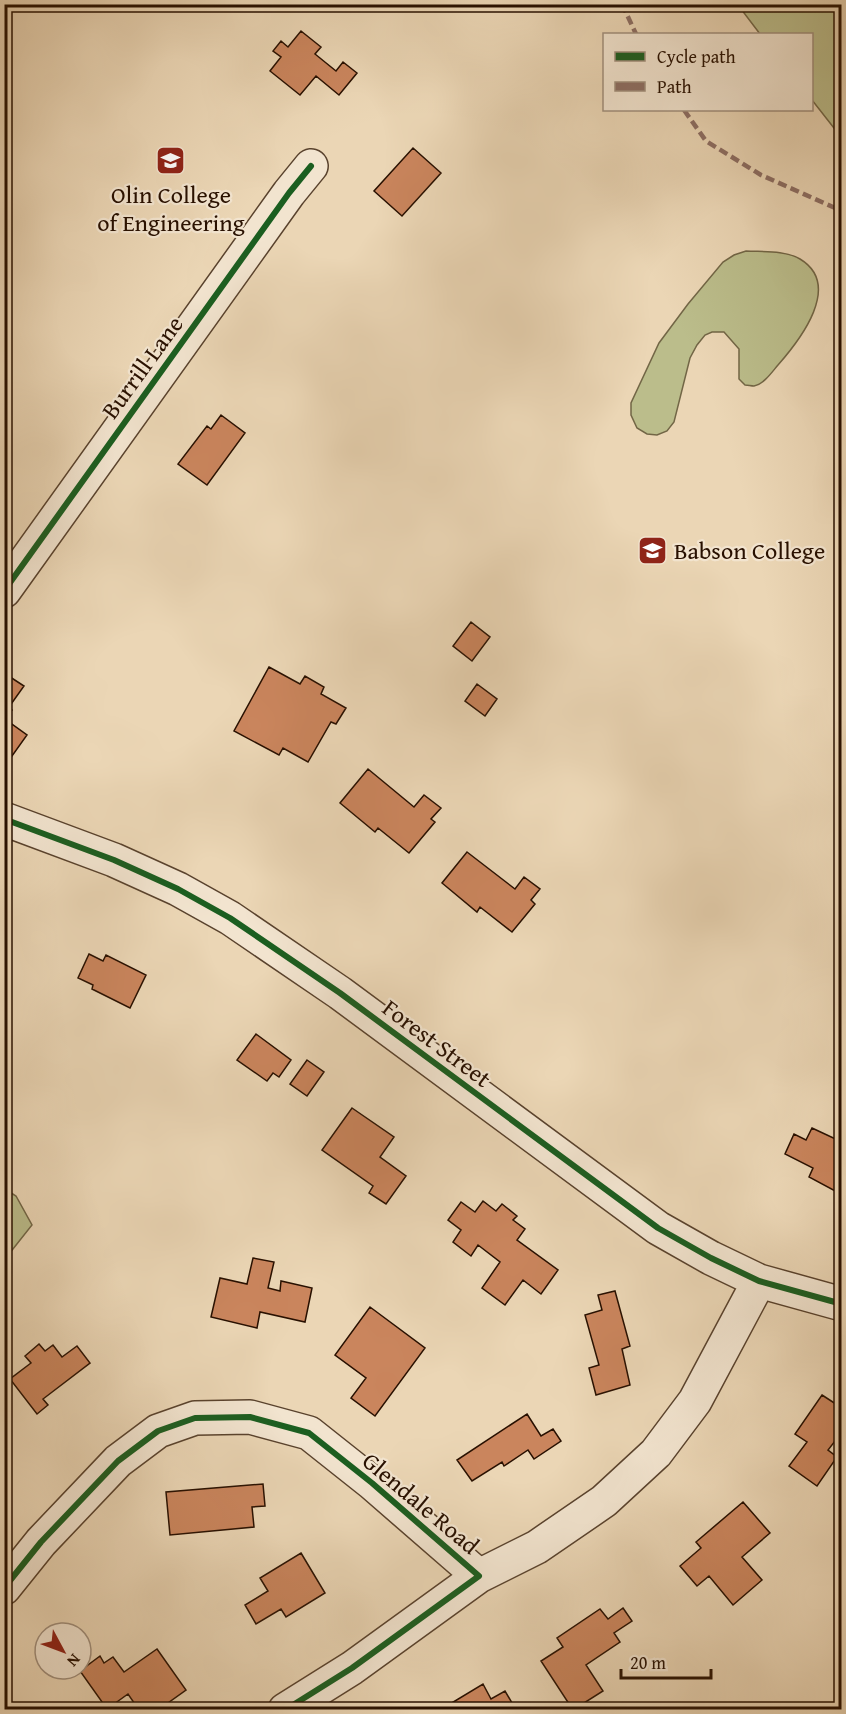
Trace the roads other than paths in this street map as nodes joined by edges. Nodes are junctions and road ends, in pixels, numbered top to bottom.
1 (311, 166) dead end
2 (4, 591) edge
3 (4, 819) edge
4 (759, 1281) junction
5 (842, 1304) edge
6 (479, 1576) junction
7 (4, 1588) edge
8 (285, 1710) edge

1 - 2 street, Burrill Lane
3 - 4 street, Forest Street
4 - 5 street, Forest Street
4 - 6 street, Glendale Road
6 - 7 street, Glendale Road
6 - 8 street, Glendale Road

